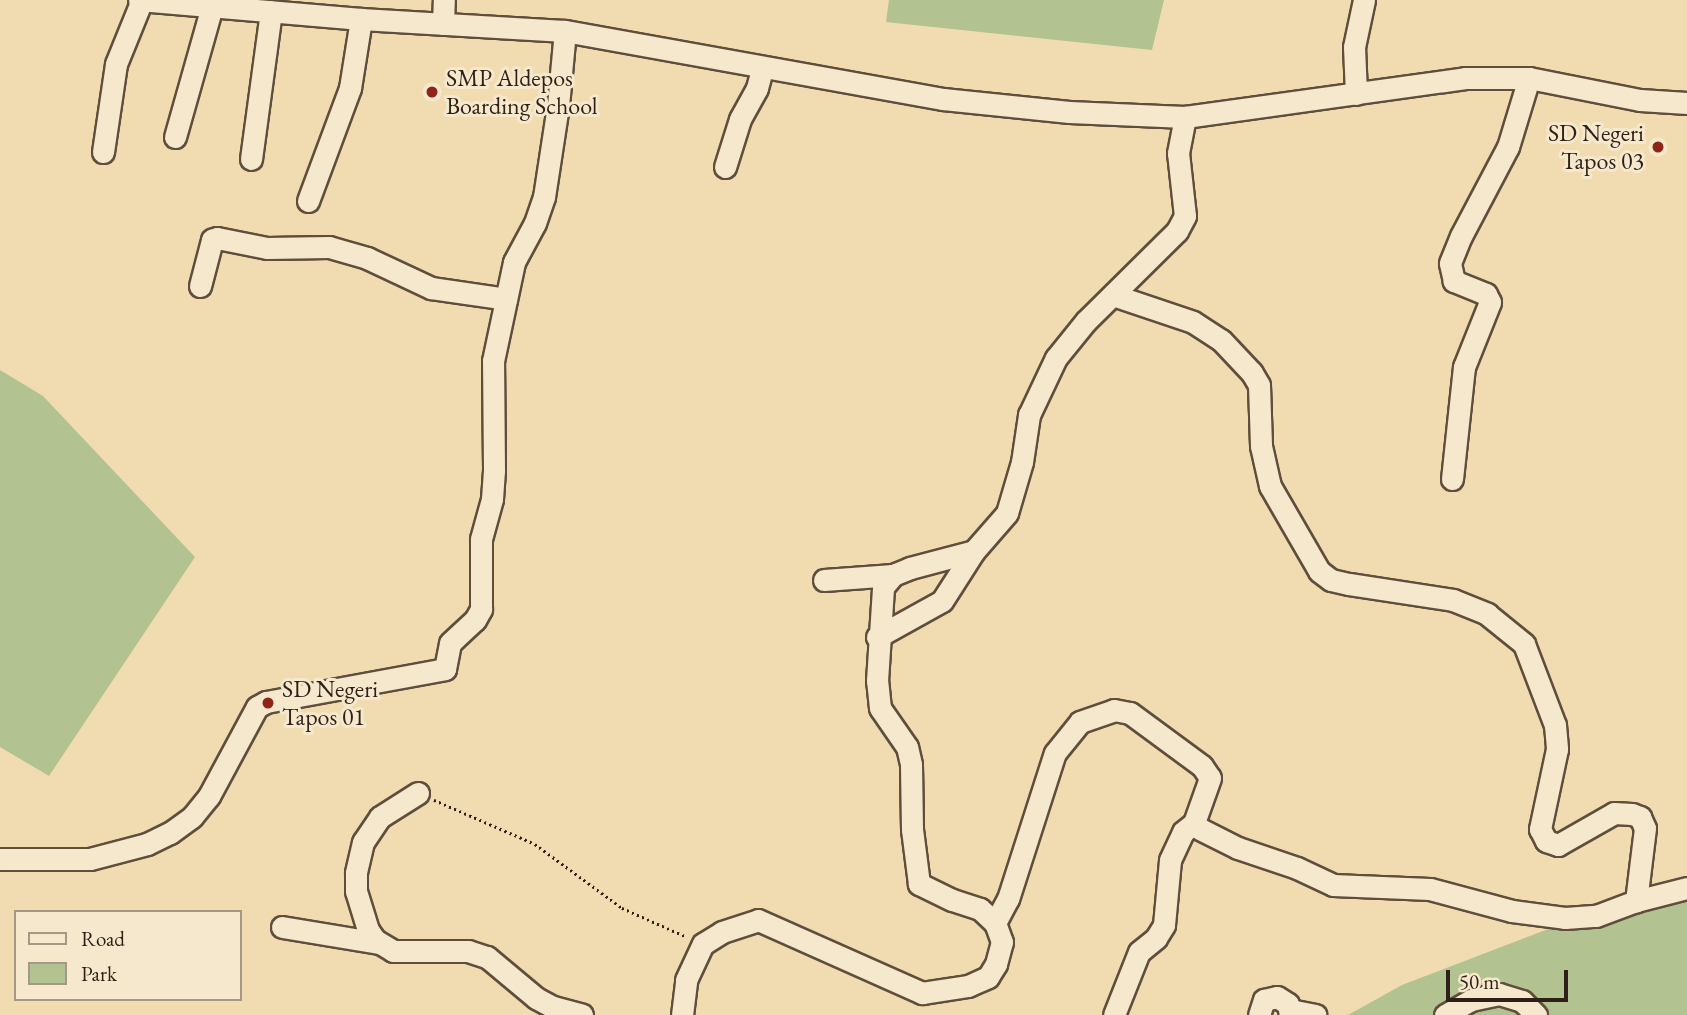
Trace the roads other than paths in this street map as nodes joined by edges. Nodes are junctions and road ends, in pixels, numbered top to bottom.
1 (141, 0) edge
2 (444, 0) edge
3 (1364, 0) edge
4 (212, 6) junction
5 (271, 11) junction
6 (361, 19) junction
7 (443, 24) junction
8 (565, 31) junction
9 (762, 69) junction
10 (1529, 78) junction
11 (1356, 94) junction
12 (1687, 103) edge
13 (1185, 117) junction
14 (175, 137) dead end
15 (103, 152) dead end
16 (251, 159) dead end
17 (725, 167) dead end
18 (307, 201) dead end
19 (200, 286) dead end
20 (1113, 296) junction
21 (506, 299) junction
22 (1452, 479) dead end
23 (974, 551) junction
24 (893, 575) junction
25 (824, 580) dead end
26 (877, 637) junction
27 (418, 793) road end
28 (1194, 823) junction
29 (0, 859) edge
30 (1687, 888) edge
31 (1636, 901) junction
32 (995, 923) junction
33 (282, 927) dead end
34 (380, 943) junction
35 (1290, 1012) edge
36 (582, 1015) edge
37 (682, 1015) edge
38 (1114, 1015) edge
39 (1259, 1015) edge
40 (1316, 1015) edge
41 (1445, 1015) edge
42 (1536, 1015) edge

1 - 4 street
1 - 15 street
2 - 7 street
3 - 11 street
4 - 5 street
4 - 14 street
5 - 6 street
5 - 16 street
6 - 7 street
6 - 18 street
7 - 8 street
8 - 9 street
8 - 21 street
9 - 13 street
9 - 17 street
10 - 11 street
10 - 12 street
10 - 22 street
11 - 13 street
13 - 20 street
19 - 21 street
20 - 23 street
20 - 31 street
21 - 29 street
23 - 24 street
23 - 26 street
24 - 25 street
24 - 26 street
26 - 32 street
27 - 34 street
28 - 31 street
28 - 32 street
28 - 38 street
30 - 31 street
32 - 37 street
33 - 34 street
34 - 36 street
35 - 39 street
35 - 40 street
41 - 42 street

